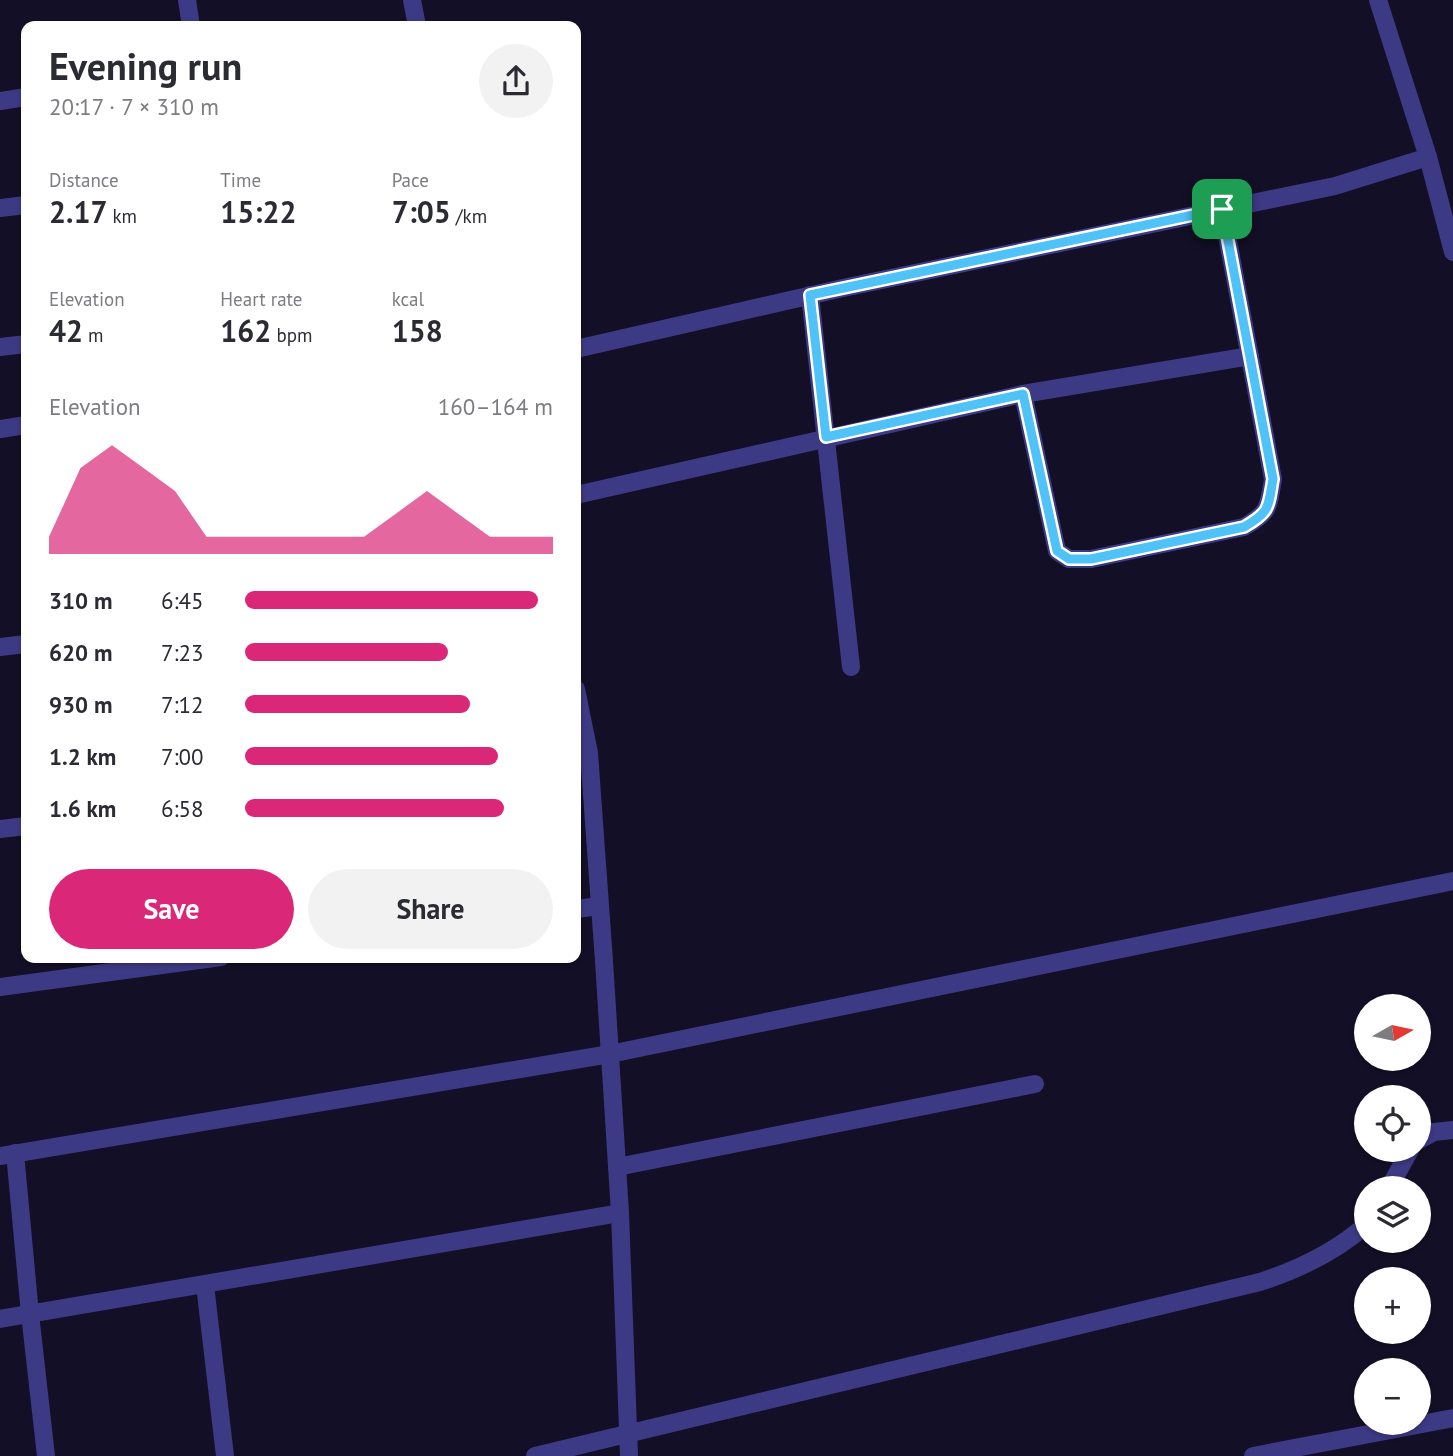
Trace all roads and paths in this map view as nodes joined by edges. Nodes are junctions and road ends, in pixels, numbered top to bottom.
1 (187, 0) edge
2 (412, 0) edge
3 (1378, 0) edge
4 (190, 21) edge
5 (416, 21) edge
6 (21, 98) edge
7 (0, 101) edge
8 (1428, 157) junction
9 (21, 206) edge
10 (0, 208) edge
11 (1222, 209) junction
12 (1453, 252) edge
13 (810, 295) junction
14 (21, 345) edge
15 (0, 347) edge
16 (581, 348) edge
17 (1250, 356) junction
18 (1023, 394) junction
19 (21, 426) edge
20 (0, 429) edge
21 (826, 437) junction
22 (581, 494) edge
23 (21, 645) edge
24 (0, 647) edge
25 (851, 667) dead end
26 (582, 754) edge
27 (21, 826) edge
28 (0, 829) edge
29 (1453, 881) edge
30 (600, 906) junction
31 (581, 908) edge
32 (177, 963) edge
33 (0, 987) edge
34 (610, 1054) junction
35 (1035, 1084) dead end
36 (1453, 1130) edge
37 (1431, 1134) edge
38 (7, 1154) edge
39 (617, 1167) junction
40 (620, 1213) junction
41 (1354, 1235) edge
42 (205, 1284) junction
43 (30, 1314) junction
44 (0, 1320) edge
45 (1453, 1418) edge
46 (628, 1433) junction
47 (46, 1456) edge
48 (225, 1456) edge
49 (535, 1456) edge
50 (629, 1456) edge
51 (1253, 1456) edge

1 - 4 street
2 - 5 street
3 - 8 street
6 - 7 street
8 - 11 street
8 - 12 street
9 - 10 street
11 - 13 street
11 - 17 street
13 - 16 street
13 - 21 street
14 - 15 street
17 - 18 street
17 - 18 street
18 - 21 street
19 - 20 street
21 - 22 street
21 - 25 street
23 - 24 street
26 - 30 street
27 - 28 street
29 - 34 street
30 - 31 street
30 - 34 street
32 - 33 street
34 - 38 street
34 - 39 street
35 - 39 street
36 - 37 street
38 - 43 street
39 - 40 street
40 - 42 street
40 - 46 street
41 - 46 street
42 - 43 street
42 - 48 street
43 - 44 street
43 - 47 street
45 - 51 street
46 - 49 street
46 - 50 street

